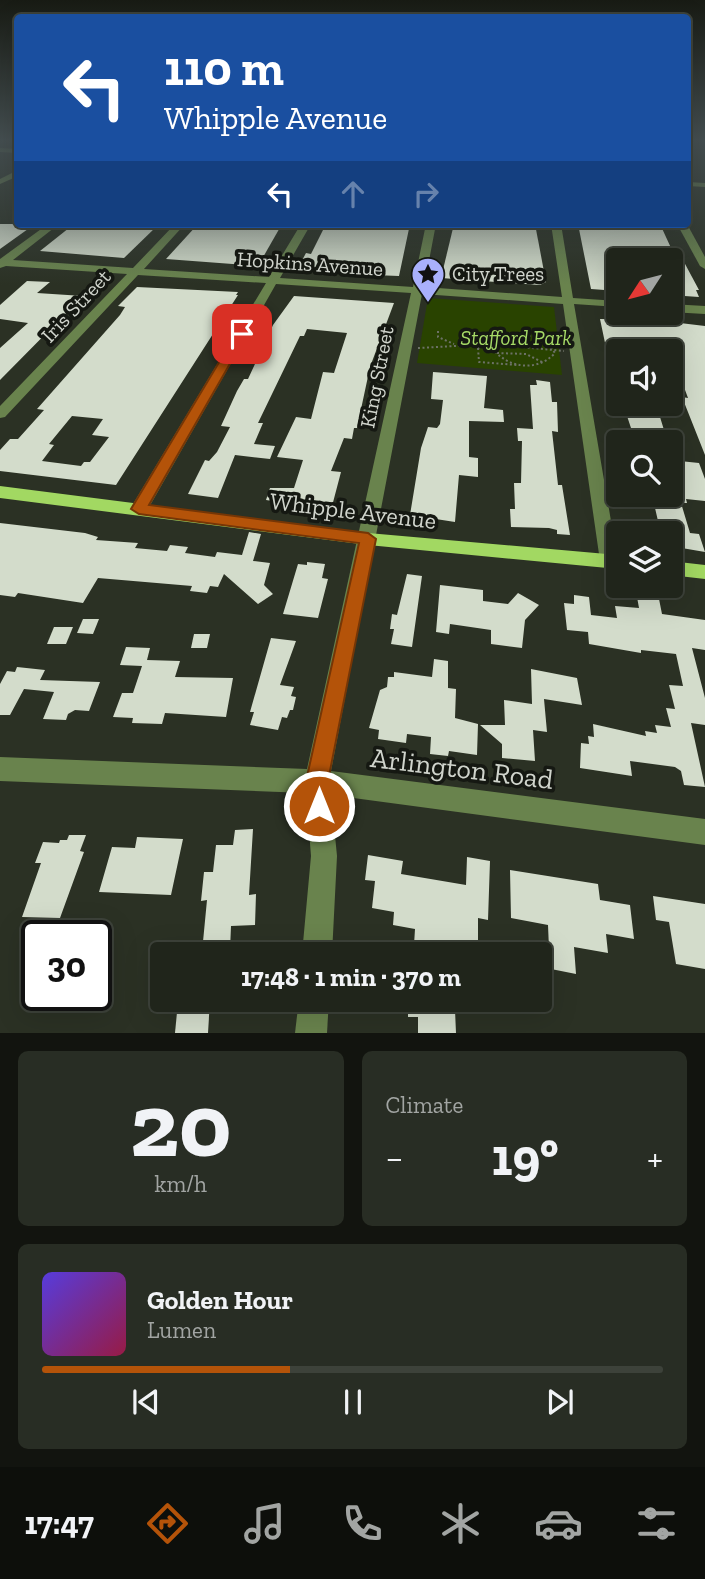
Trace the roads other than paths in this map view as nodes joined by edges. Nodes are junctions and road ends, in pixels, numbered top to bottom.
1 (49, 228) edge
2 (176, 228) edge
3 (304, 228) edge
4 (430, 228) edge
5 (557, 228) edge
6 (684, 228) edge
7 (1, 263) edge
8 (705, 267) edge
9 (135, 271) junction
10 (273, 281) junction
11 (417, 291) junction
12 (569, 301) junction
13 (606, 303) edge
14 (683, 309) edge
15 (705, 310) edge
16 (0, 414) edge
17 (0, 492) edge
18 (139, 509) junction
19 (607, 521) edge
20 (368, 539) junction
21 (606, 561) edge
22 (683, 569) edge
23 (705, 572) edge
24 (0, 769) edge
25 (317, 781) junction
26 (705, 832) edge
27 (318, 942) edge
28 (313, 1012) edge
29 (311, 1033) edge

1 - 7 street
2 - 9 street, Iris Street
3 - 10 street
4 - 11 street, King Street
5 - 12 street
6 - 8 street
7 - 9 street, Hopkins Avenue
9 - 10 street, Hopkins Avenue
9 - 16 street, Iris Street
10 - 11 street, Hopkins Avenue
10 - 18 street
11 - 12 street, Hopkins Avenue
11 - 20 street, King Street
12 - 13 street, Hopkins Avenue
12 - 19 street
14 - 15 street
17 - 18 main road, Whipple Avenue
18 - 20 main road, Whipple Avenue
20 - 21 main road, Whipple Avenue
20 - 25 street, King Street
22 - 23 main road
24 - 25 street, Arlington Road
25 - 26 street, Arlington Road
25 - 27 street, King Street
28 - 29 street

